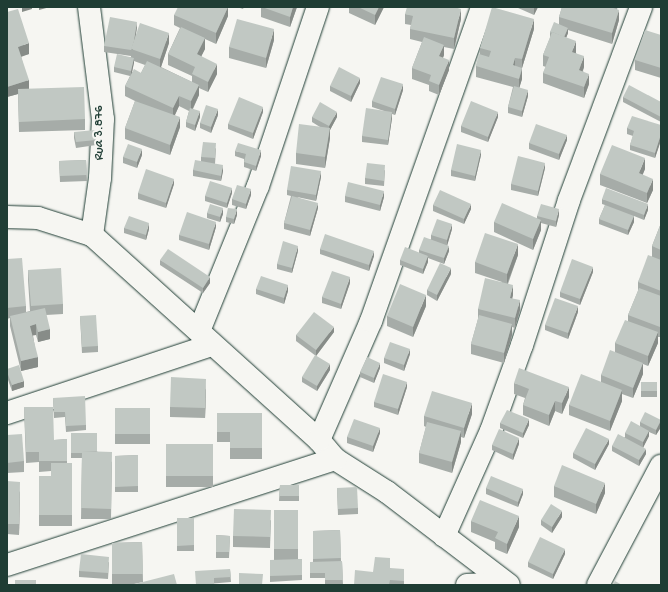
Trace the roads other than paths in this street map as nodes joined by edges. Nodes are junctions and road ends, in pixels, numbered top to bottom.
1 (90, 7) edge
2 (318, 7) edge
3 (482, 7) edge
4 (641, 7) edge
5 (7, 217) edge
6 (92, 235) junction
7 (205, 338) junction
8 (7, 413) edge
9 (319, 440) junction
10 (335, 459) junction
11 (661, 466) edge
12 (444, 536) junction
13 (7, 565) edge
14 (507, 584) edge
15 (467, 585) edge
16 (598, 585) edge

1 - 6 street, Rua 3.876
2 - 7 street
3 - 9 street
4 - 12 street
5 - 6 street
6 - 7 street
7 - 8 street
7 - 9 street
9 - 10 street
10 - 12 street
10 - 13 street
11 - 16 street
12 - 14 street
14 - 15 street

